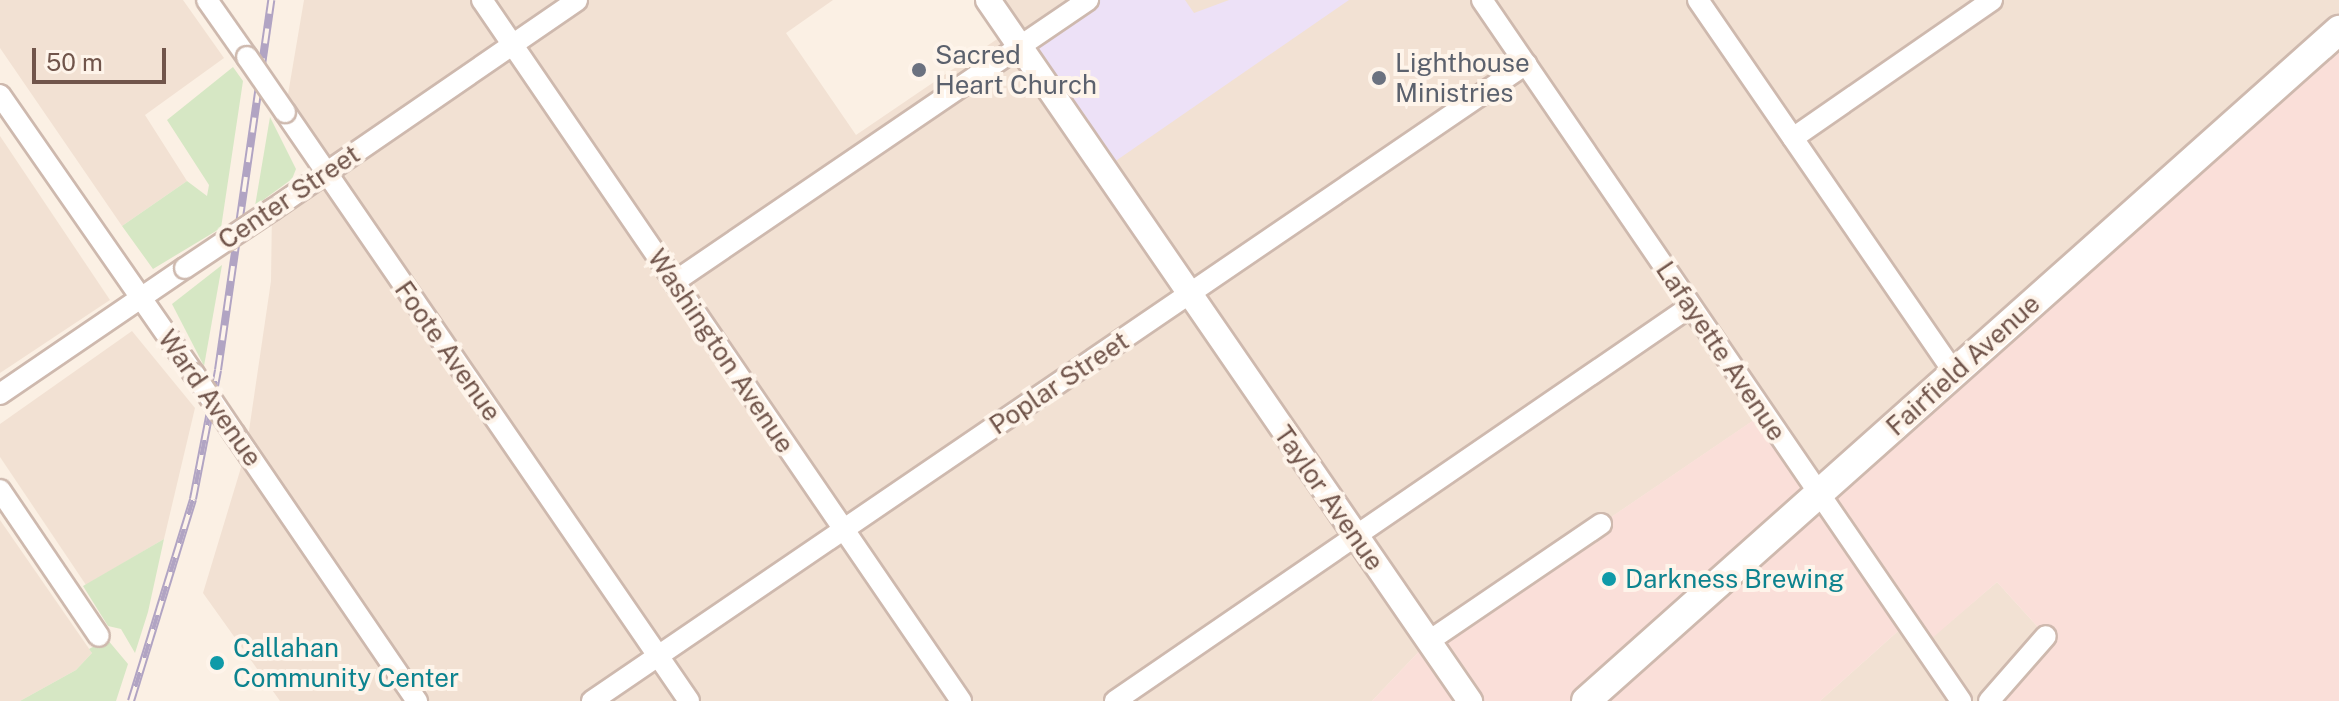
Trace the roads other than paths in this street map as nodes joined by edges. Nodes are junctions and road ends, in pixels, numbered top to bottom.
1 (207, 0) edge
2 (482, 0) edge
3 (577, 0) edge
4 (988, 0) edge
5 (1088, 0) edge
6 (1482, 0) edge
7 (1698, 0) edge
8 (1992, 0) edge
9 (2339, 30) edge
10 (512, 44) junction
11 (1020, 46) junction
12 (1526, 64) junction
13 (0, 95) edge
14 (1793, 138) junction
15 (325, 174) junction
16 (674, 282) junction
17 (1187, 295) junction
18 (139, 299) junction
19 (1691, 306) junction
20 (1954, 373) junction
21 (0, 394) edge
22 (0, 490) edge
23 (1819, 494) junction
24 (1601, 524) dead end
25 (841, 531) junction
26 (1356, 538) junction
27 (99, 636) dead end
28 (2046, 636) dead end
29 (1429, 641) junction
30 (659, 657) junction
31 (417, 701) edge
32 (592, 701) edge
33 (689, 701) edge
34 (961, 701) edge
35 (1115, 701) edge
36 (1470, 701) edge
37 (1586, 701) edge
38 (1961, 701) edge
39 (1989, 701) edge

1 - 15 street, Foote Avenue, bridge
2 - 10 street, Washington Avenue
3 - 10 street, Center Street
4 - 11 street, Taylor Avenue
5 - 11 street
6 - 12 street, Lafayette Avenue
7 - 14 street
8 - 14 street
9 - 20 main road, Fairfield Avenue
10 - 15 street, Center Street
10 - 16 street, Washington Avenue
11 - 16 street
11 - 17 street, Taylor Avenue
12 - 17 street, Poplar Street
12 - 19 street, Lafayette Avenue
13 - 18 street, Ward Avenue
14 - 20 street
15 - 18 street, Center Street, bridge
15 - 30 street, Foote Avenue
16 - 25 street, Washington Avenue
17 - 25 street, Poplar Street
17 - 26 street, Taylor Avenue
18 - 21 street, Center Street
18 - 31 street, Ward Avenue, bridge
19 - 23 street, Lafayette Avenue
19 - 26 street
20 - 23 main road, Fairfield Avenue
22 - 27 street
23 - 37 main road, Fairfield Avenue
23 - 38 street, Lafayette Avenue
24 - 29 street
25 - 30 street, Poplar Street
25 - 34 street, Washington Avenue
26 - 29 street, Taylor Avenue
26 - 35 street
28 - 39 street
29 - 36 street, Taylor Avenue
30 - 32 street, Poplar Street
30 - 33 street, Foote Avenue

